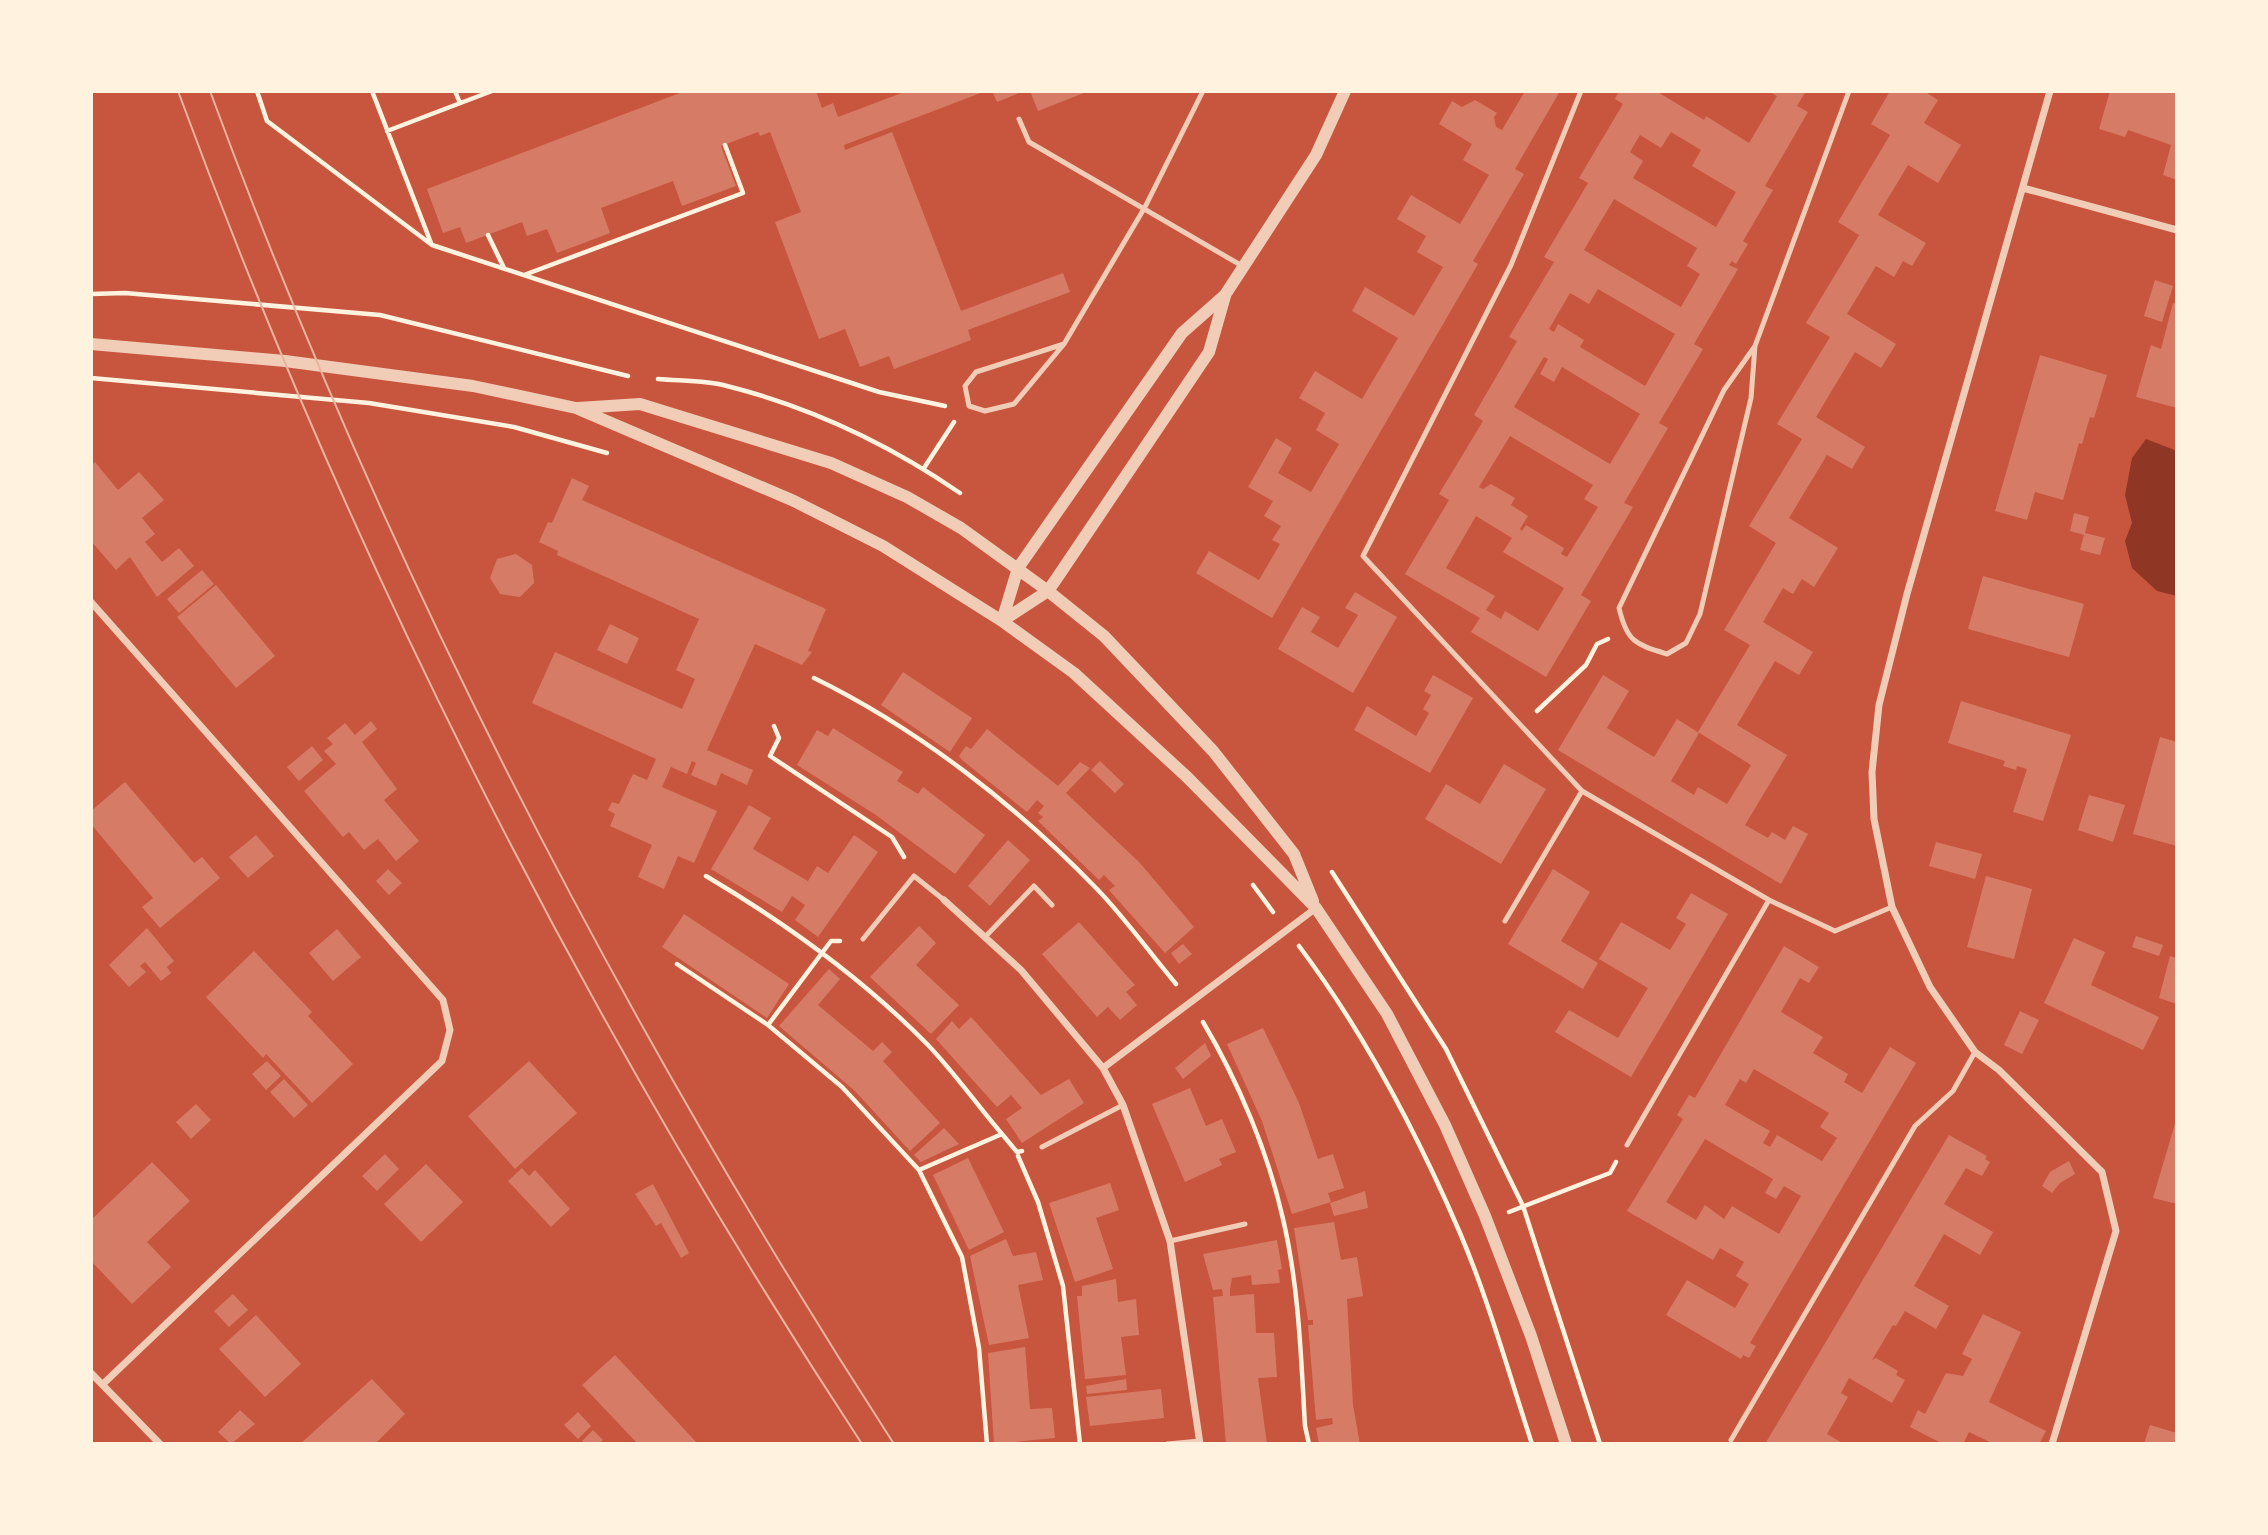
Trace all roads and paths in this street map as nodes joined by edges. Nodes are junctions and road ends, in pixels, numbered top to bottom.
1 (257, 91) edge
2 (372, 91) edge
3 (456, 91) edge
4 (492, 91) edge
5 (1203, 91) edge
6 (1345, 91) edge
7 (1581, 91) edge
8 (1849, 91) edge
9 (2050, 91) edge
10 (460, 103) junction
11 (1019, 118) dead end
12 (387, 131) junction
13 (725, 145) dead end
14 (2023, 188) junction
15 (1145, 207) junction
16 (2177, 230) edge
17 (488, 234) dead end
18 (432, 245) junction
19 (1244, 267) junction
20 (505, 269) junction
21 (523, 275) junction
22 (91, 294) edge
23 (1226, 295) junction
24 (91, 344) edge
25 (1064, 344) junction
26 (1755, 346) junction
27 (91, 378) edge
28 (635, 378) dead end
29 (648, 379) dead end
30 (969, 406) junction
31 (576, 408) junction
32 (951, 426) dead end
33 (615, 455) dead end
34 (924, 468) junction
35 (966, 498) dead end
36 (1018, 568) junction
37 (1048, 591) junction
38 (91, 602) edge
39 (1002, 621) junction
40 (1624, 631) junction
41 (774, 726) dead end
42 (1521, 726) junction
43 (1582, 791) junction
44 (1329, 869) dead end
45 (706, 876) dead end
46 (914, 876) junction
47 (1250, 881) dead end
48 (944, 900) joint
49 (1769, 900) junction
50 (1052, 905) dead end
51 (1892, 907) junction
52 (1316, 908) junction
53 (1505, 920) dead end
54 (1287, 929) junction
55 (985, 937) junction
56 (863, 939) joint
57 (822, 953) junction
58 (677, 964) dead end
59 (768, 1025) junction
60 (1975, 1052) junction
61 (1103, 1068) junction
62 (1123, 1105) junction
63 (1002, 1134) junction
64 (1628, 1145) joint
65 (1042, 1147) joint
66 (1017, 1152) junction
67 (919, 1170) junction
68 (1523, 1206) junction
69 (1487, 1222) junction
70 (1245, 1223) dead end
71 (1461, 1234) junction
72 (1170, 1241) junction
73 (91, 1373) edge
74 (103, 1384) junction
75 (1731, 1440) dead end
76 (1200, 1443) edge
77 (160, 1444) edge
78 (987, 1444) edge
79 (1080, 1444) edge
80 (1167, 1444) edge
81 (1532, 1444) edge
82 (1566, 1444) edge
83 (1600, 1444) edge
84 (2052, 1444) edge

1 - 18 path
2 - 12 path
3 - 10 path
4 - 10 path
5 - 15 lane
6 - 19 street
7 - 42 lane
8 - 26 lane
9 - 14 street
10 - 12 path
11 - 15 lane
12 - 18 path
13 - 21 path
14 - 16 street
14 - 51 street
15 - 19 lane
15 - 25 lane
17 - 20 path
18 - 20 path
19 - 23 street
20 - 21 path
21 - 30 path
22 - 28 path
23 - 36 street
23 - 37 street
24 - 31 street
25 - 30 lane
25 - 30 lane
26 - 40 lane
26 - 40 lane
27 - 33 path
29 - 34 path
31 - 36 street
31 - 39 street
32 - 34 path
34 - 35 path
36 - 37 street
36 - 39 street
37 - 39 street
37 - 52 street
38 - 74 street
39 - 52 street
40 - 42 path
41 - 46 path
42 - 43 lane
43 - 49 lane
43 - 53 lane
44 - 68 path
45 - 57 path
46 - 48 lane
46 - 56 lane
47 - 54 path
48 - 55 street
49 - 51 lane
49 - 64 lane
50 - 55 lane
51 - 60 street
52 - 54 street
52 - 69 street
54 - 61 street
54 - 71 path
55 - 61 street
56 - 57 path
57 - 59 path
57 - 63 path
58 - 59 path
59 - 67 path
60 - 75 lane
60 - 84 street
61 - 62 street
62 - 65 lane
62 - 72 street
63 - 66 path
63 - 67 path
64 - 68 path
65 - 66 path
66 - 79 path
67 - 78 path
68 - 69 path
68 - 83 path
69 - 71 path
69 - 82 street
70 - 72 lane
71 - 81 path
72 - 76 street
73 - 74 street
74 - 77 street
76 - 80 lane

